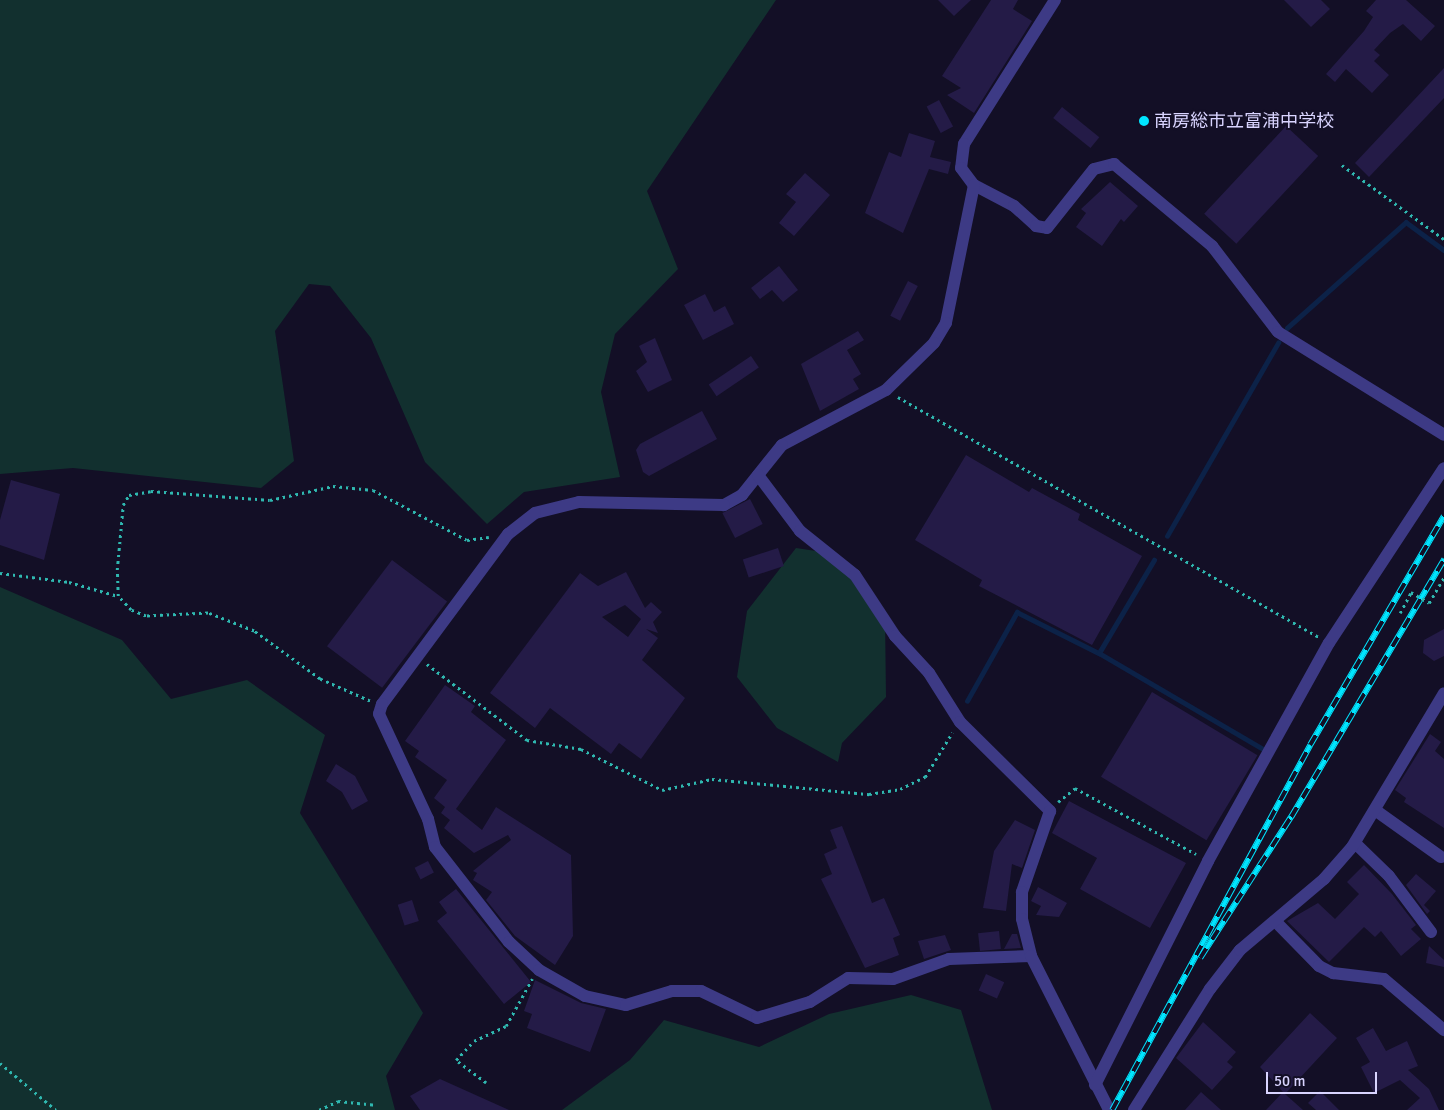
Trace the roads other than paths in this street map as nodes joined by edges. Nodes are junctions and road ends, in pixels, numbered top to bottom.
1 (1056, 0) edge
2 (974, 184) junction
3 (1444, 435) edge
4 (1444, 468) edge
5 (758, 474) junction
6 (1444, 693) edge
7 (1374, 810) junction
8 (1355, 843) junction
9 (1441, 857) dead end
10 (1275, 921) junction
11 (1431, 932) dead end
12 (1031, 956) junction
13 (1444, 1030) edge
14 (1095, 1085) junction
15 (1109, 1110) edge
16 (1134, 1110) edge

1 - 2 street
2 - 3 street
2 - 5 street
4 - 14 street
5 - 12 street
5 - 12 street
6 - 7 street
7 - 8 street
7 - 9 street
8 - 10 street
8 - 11 street
10 - 13 street
10 - 16 street
12 - 14 street
14 - 15 street

